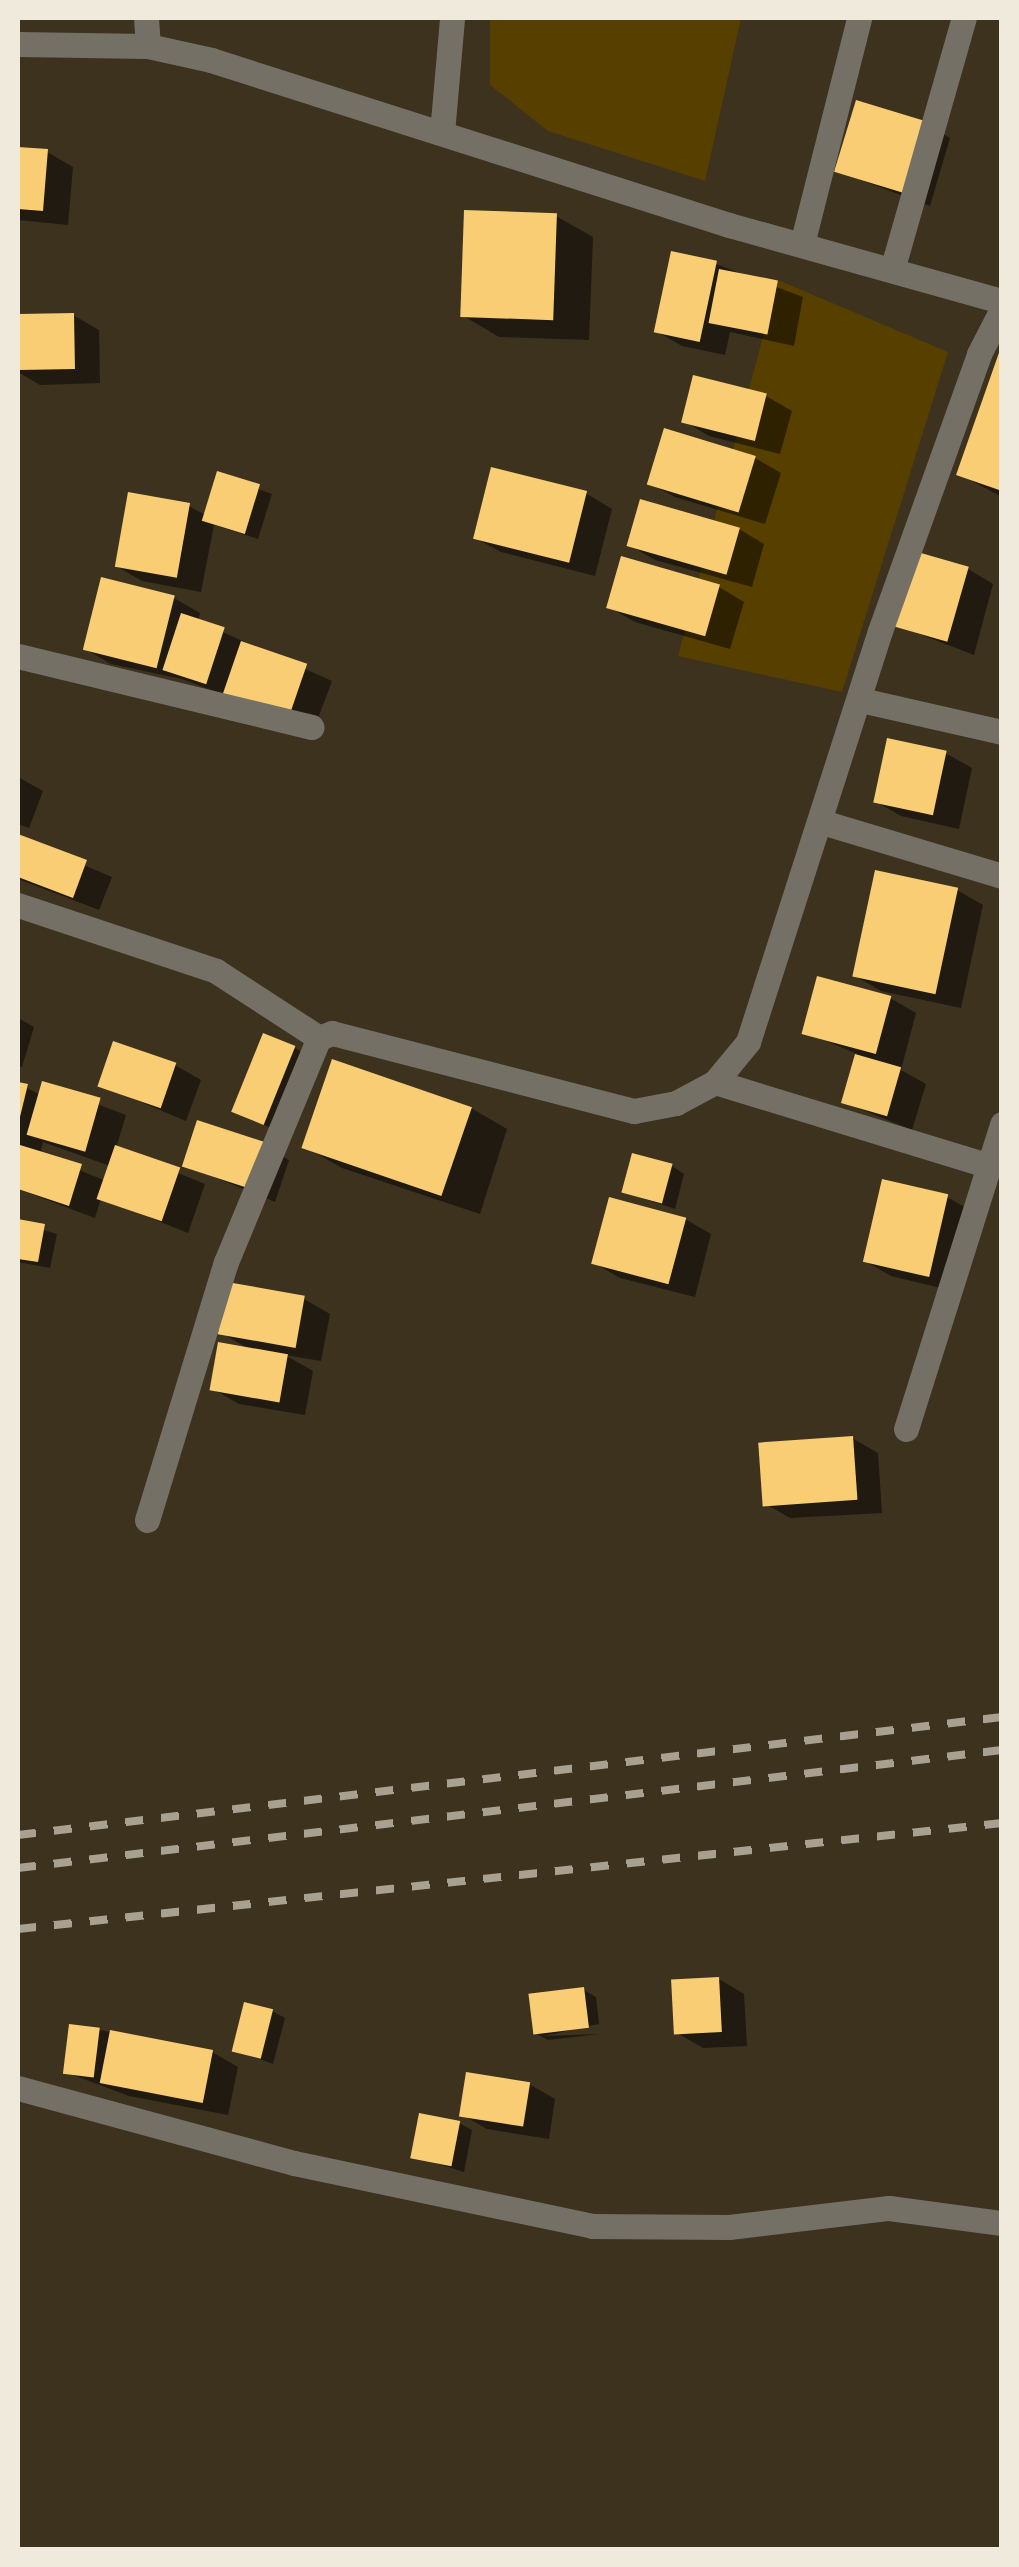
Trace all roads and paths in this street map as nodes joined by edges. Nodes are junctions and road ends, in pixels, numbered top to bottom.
1 (146, 18) edge
2 (452, 18) edge
3 (859, 18) edge
4 (964, 18) edge
5 (18, 44) edge
6 (148, 46) junction
7 (442, 132) junction
8 (802, 244) junction
9 (892, 270) junction
10 (1002, 301) edge
11 (1002, 310) edge
12 (18, 656) edge
13 (861, 700) junction
14 (312, 727) dead end
15 (1002, 732) edge
16 (822, 822) junction
17 (1002, 876) edge
18 (18, 905) edge
19 (320, 1038) junction
20 (714, 1082) junction
21 (1002, 1124) edge
22 (986, 1165) junction
23 (906, 1429) dead end
24 (147, 1520) dead end
25 (18, 2088) edge
26 (1002, 2223) edge

1 - 6 street
2 - 7 street
3 - 8 street
4 - 9 street
5 - 6 street
6 - 7 street
7 - 8 street
8 - 9 street
9 - 10 street
11 - 13 street
12 - 14 street
13 - 15 street
13 - 16 street
16 - 17 street
16 - 20 street
18 - 19 street
19 - 20 street
19 - 24 street
20 - 22 street
21 - 22 street
22 - 23 street
25 - 26 street

